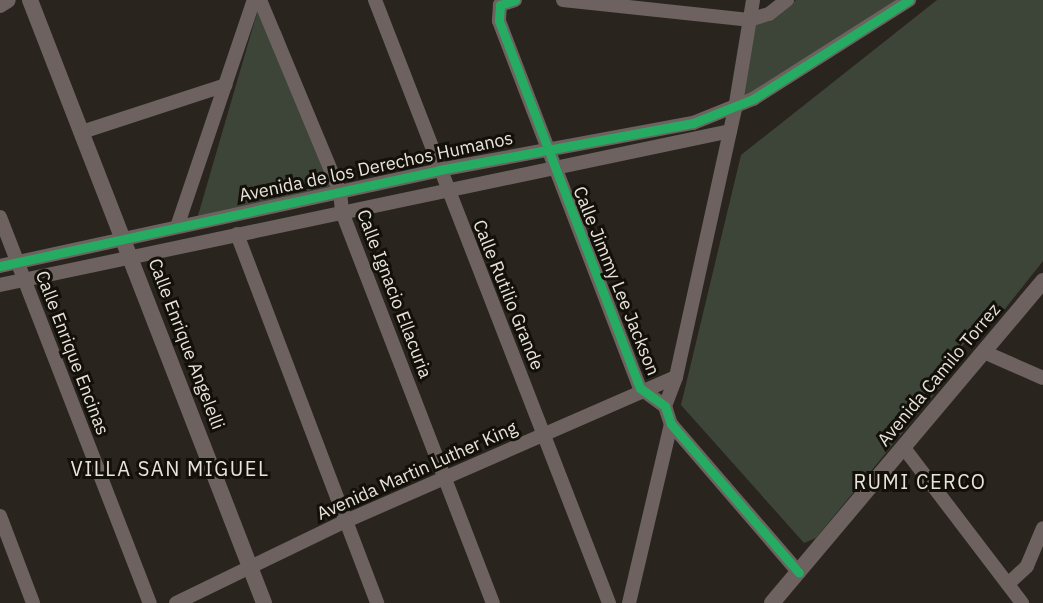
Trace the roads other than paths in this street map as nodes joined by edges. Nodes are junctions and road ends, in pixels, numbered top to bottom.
1 (8, 0) edge
2 (30, 0) edge
3 (254, 0) edge
4 (260, 0) edge
5 (375, 0) edge
6 (515, 0) edge
7 (563, 0) edge
8 (753, 0) edge
9 (787, 0) edge
10 (909, 0) edge
11 (0, 5) edge
12 (749, 20) junction
13 (226, 85) junction
14 (735, 109) junction
15 (730, 131) junction
16 (82, 132) junction
17 (546, 149) junction
18 (439, 170) junction
19 (554, 171) junction
20 (447, 191) junction
21 (340, 192) junction
22 (342, 212) junction
23 (0, 217) edge
24 (178, 224) junction
25 (237, 234) junction
26 (123, 238) junction
27 (131, 255) junction
28 (17, 262) junction
29 (0, 266) edge
30 (24, 280) junction
31 (1043, 281) edge
32 (0, 285) edge
33 (984, 352) junction
34 (676, 377) junction
35 (1043, 378) edge
36 (640, 388) junction
37 (665, 406) junction
38 (670, 424) junction
39 (544, 434) junction
40 (904, 448) junction
41 (446, 479) junction
42 (0, 516) edge
43 (346, 521) junction
44 (1043, 528) edge
45 (251, 568) junction
46 (799, 573) junction
47 (1008, 584) junction
48 (1016, 601) edge
49 (33, 603) edge
50 (150, 603) edge
51 (176, 603) edge
52 (264, 603) edge
53 (377, 603) edge
54 (493, 603) edge
55 (609, 603) edge
56 (629, 603) edge
57 (772, 603) edge

1 - 11 street
2 - 16 street, Calle Enrique Angelelli
3 - 13 street
4 - 21 street, Calle Ignacio Ellacuria
5 - 18 street, Calle Rutilio Grande
6 - 17 street, Calle Jimmy Lee Jackson
7 - 12 street
8 - 12 street
9 - 12 street
10 - 14 street, Avenida de los Derechos Humanos
12 - 14 street
13 - 16 street
13 - 24 street
14 - 15 street
14 - 17 street, Avenida de los Derechos Humanos
15 - 19 street, Avenida de los Derechos Humanos
15 - 34 street
16 - 26 street, Calle Enrique Angelelli
17 - 18 street, Avenida de los Derechos Humanos
17 - 19 street, Calle Jimmy Lee Jackson
18 - 20 street, Calle Rutilio Grande
18 - 21 street, Avenida de los Derechos Humanos
19 - 20 street, Avenida de los Derechos Humanos
19 - 36 street, Calle Jimmy Lee Jackson
20 - 22 street, Avenida de los Derechos Humanos
20 - 39 street, Calle Rutilio Grande
21 - 22 street, Calle Ignacio Ellacuria
21 - 24 street, Avenida de los Derechos Humanos
22 - 25 street, Avenida de los Derechos Humanos
22 - 41 street, Calle Ignacio Ellacuria
23 - 28 street, Calle Enrique Encinas
24 - 26 street, Avenida de los Derechos Humanos
25 - 27 street, Avenida de los Derechos Humanos
25 - 43 street
26 - 27 street, Calle Enrique Angelelli
26 - 28 street, Avenida de los Derechos Humanos
27 - 30 street, Avenida de los Derechos Humanos
27 - 45 street, Calle Enrique Angelelli
28 - 29 street, Avenida de los Derechos Humanos
28 - 30 street, Calle Enrique Encinas
30 - 32 street, Avenida de los Derechos Humanos
30 - 50 street, Calle Enrique Encinas
31 - 33 street, Avenida Camilo Torrez
33 - 35 street
33 - 40 street, Avenida Camilo Torrez
34 - 36 street, Avenida Martin Luther King
34 - 37 street
36 - 37 street, Calle Jimmy Lee Jackson
36 - 39 street, Avenida Martin Luther King
37 - 38 street
38 - 46 street
38 - 56 street
39 - 41 street, Avenida Martin Luther King
39 - 55 street, Calle Rutilio Grande
40 - 46 street, Avenida Camilo Torrez
40 - 47 street
41 - 43 street, Avenida Martin Luther King
41 - 54 street, Calle Ignacio Ellacuria
42 - 49 street
43 - 45 street, Avenida Martin Luther King
43 - 53 street
44 - 47 street
45 - 51 street, Avenida Martin Luther King
45 - 52 street, Calle Enrique Angelelli
46 - 57 street, Avenida Camilo Torrez
47 - 48 street

